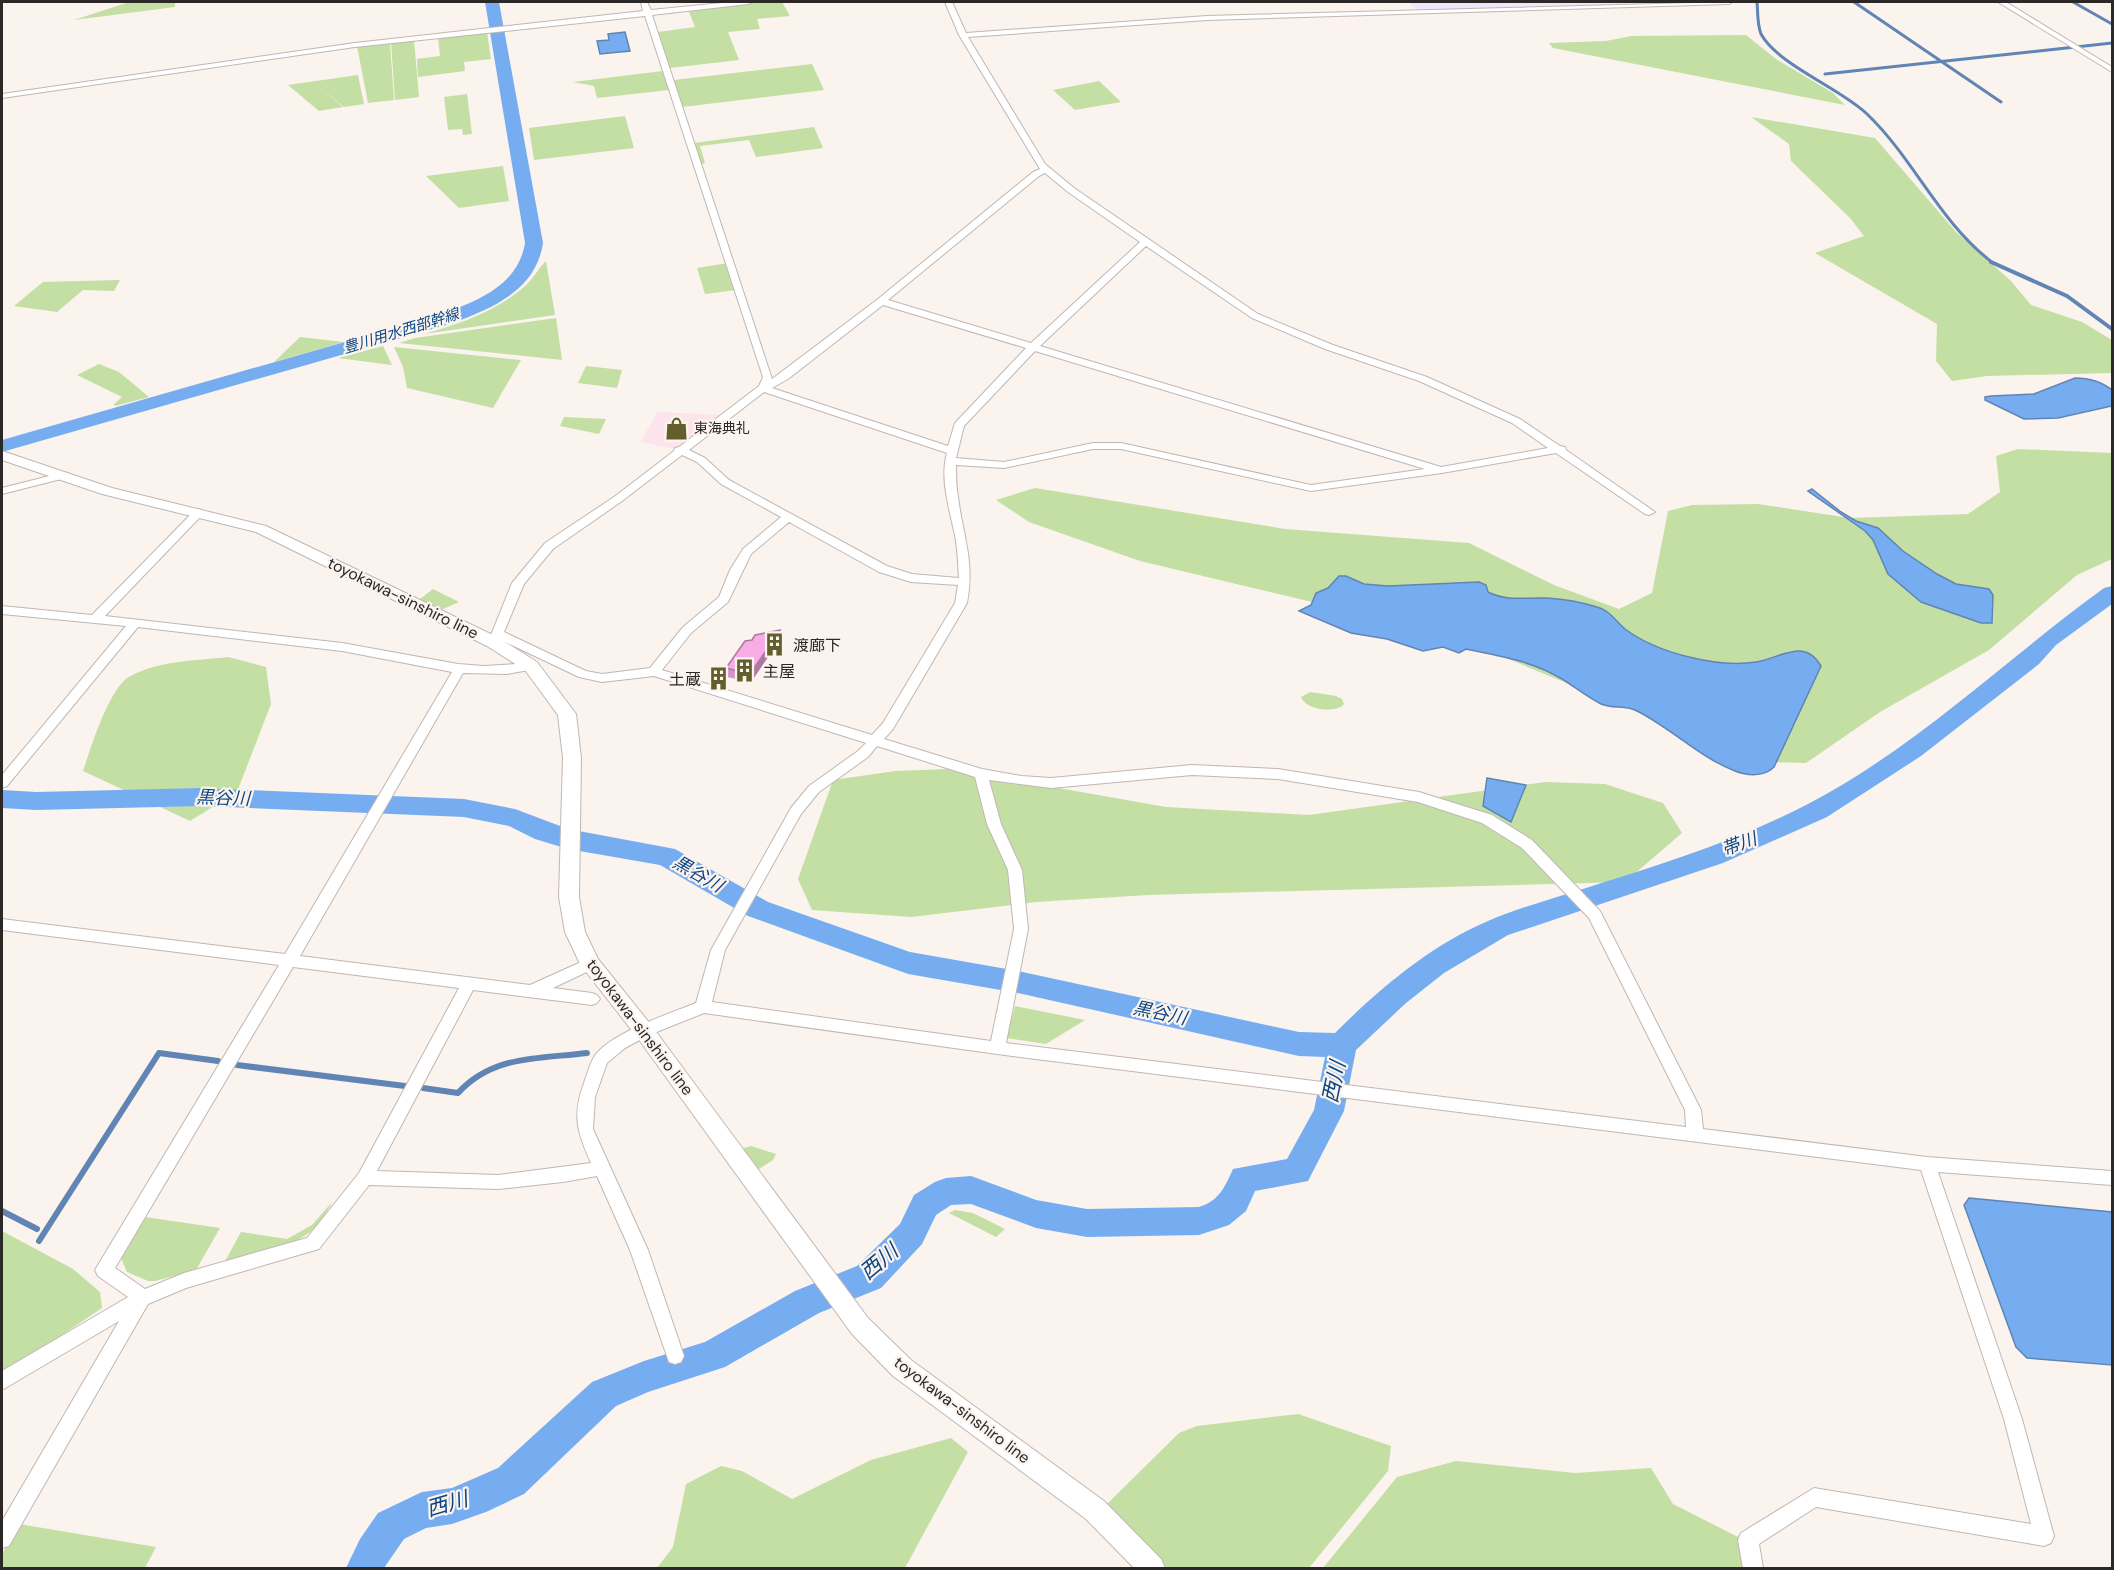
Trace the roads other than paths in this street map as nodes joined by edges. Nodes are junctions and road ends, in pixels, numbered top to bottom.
1 (644, 2) edge
2 (748, 2) edge
3 (948, 2) edge
4 (1729, 2) edge
5 (2003, 2) edge
6 (2012, 2) edge
7 (647, 12) junction
8 (963, 34) junction
9 (2112, 70) edge
10 (2, 96) edge
11 (1045, 170) junction
12 (1145, 242) junction
13 (881, 301) junction
14 (1034, 345) junction
15 (763, 388) junction
16 (1561, 449) junction
17 (679, 450) junction
18 (2, 455) edge
19 (951, 456) junction
20 (1442, 470) junction
21 (61, 476) junction
22 (2, 491) edge
23 (199, 512) junction
24 (1649, 512) dead end
25 (788, 517) junction
26 (965, 582) junction
27 (2, 610) edge
28 (96, 618) junction
29 (135, 623) junction
30 (496, 638) junction
31 (531, 666) junction
32 (460, 668) junction
33 (654, 672) junction
34 (875, 741) junction
35 (981, 774) junction
36 (2, 783) edge
37 (2, 924) edge
38 (288, 963) junction
39 (590, 964) junction
40 (469, 984) junction
41 (531, 991) junction
42 (592, 999) dead end
43 (704, 1007) junction
44 (644, 1031) junction
45 (998, 1048) junction
46 (1695, 1136) junction
47 (1927, 1164) junction
48 (600, 1168) junction
49 (365, 1178) junction
50 (2112, 1178) edge
51 (143, 1298) junction
52 (675, 1356) dead end
53 (2, 1381) edge
54 (2, 1539) edge
55 (1152, 1569) edge
56 (1753, 1569) edge

1 - 7 street
2 - 7 street
3 - 8 street
4 - 8 street
5 - 6 street
5 - 9 street
7 - 10 street
7 - 15 street
8 - 11 street
11 - 12 street
11 - 13 street
12 - 14 street
12 - 16 street
13 - 14 street
13 - 15 street
14 - 19 street
14 - 20 street
15 - 17 street
15 - 19 street
16 - 20 street
16 - 24 street
17 - 25 street
17 - 30 street
18 - 21 main road, toyokawa-sinshiro line
19 - 20 street
19 - 26 street
21 - 22 street
21 - 23 main road, toyokawa-sinshiro line
23 - 28 street
23 - 30 main road, toyokawa-sinshiro line
25 - 26 street
25 - 33 street
26 - 34 street
27 - 28 street
28 - 29 street
29 - 32 street
29 - 36 street
30 - 31 main road, toyokawa-sinshiro line
30 - 33 street
31 - 32 street
31 - 39 main road, toyokawa-sinshiro line
32 - 38 street
33 - 34 street
34 - 35 street
34 - 43 street
35 - 45 street
35 - 46 street
37 - 38 street
38 - 40 street
38 - 51 street
39 - 41 street
39 - 44 main road, toyokawa-sinshiro line
40 - 41 street
40 - 49 street
41 - 42 street
43 - 44 street
43 - 45 street
44 - 48 street
44 - 55 main road, toyokawa-sinshiro line
45 - 46 street
46 - 47 street
47 - 50 street
47 - 56 street
48 - 49 street
48 - 52 street
49 - 51 street
51 - 53 street
51 - 54 street

